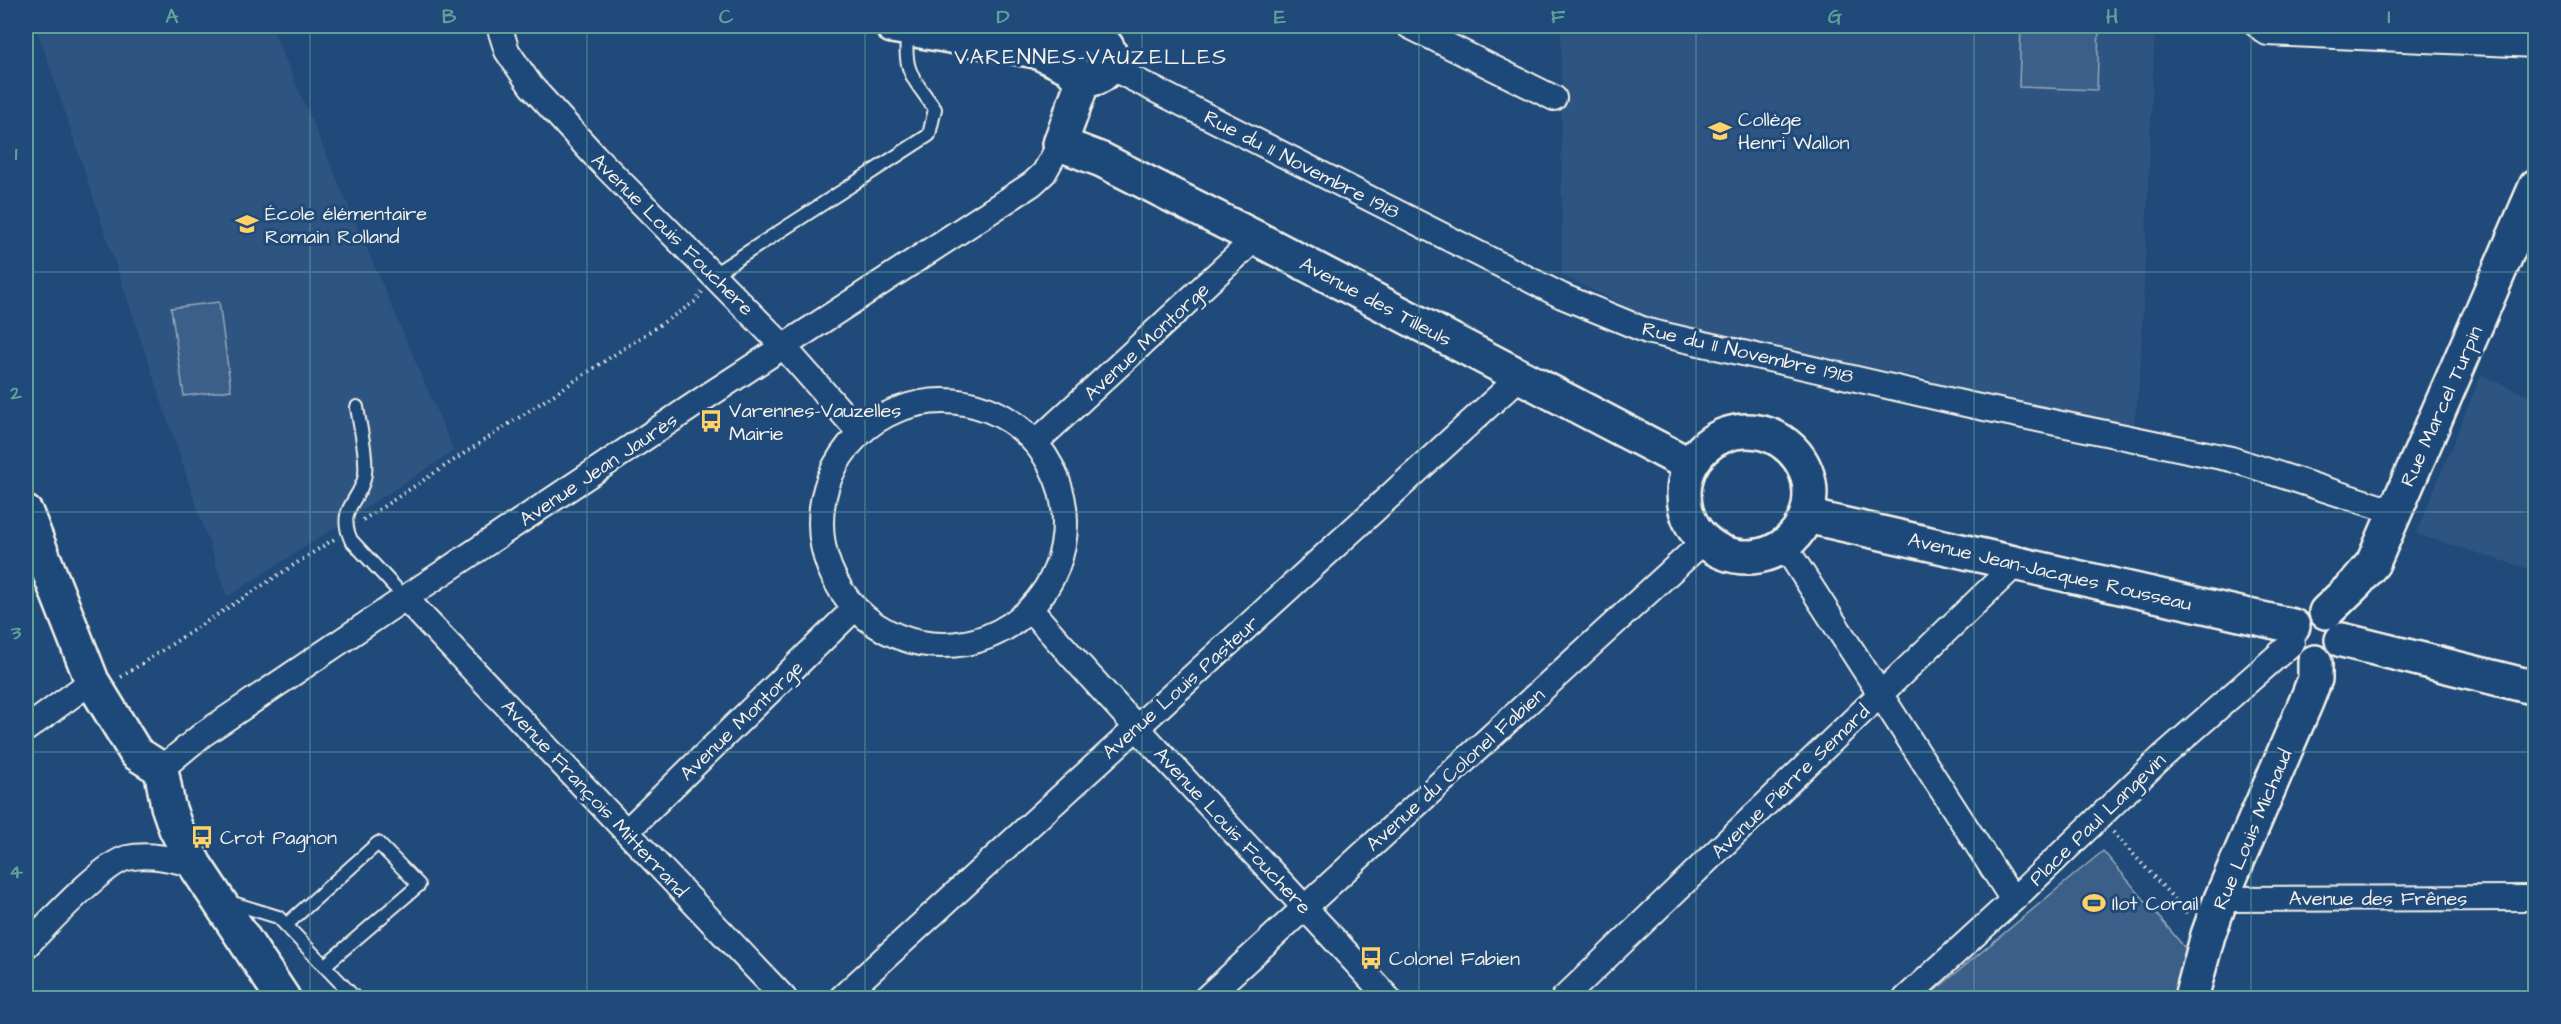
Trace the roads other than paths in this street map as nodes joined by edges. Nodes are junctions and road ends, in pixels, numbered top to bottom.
1 (499, 26) edge
2 (1409, 26) edge
3 (2258, 26) edge
4 (900, 27) edge
5 (1021, 29) edge
6 (1083, 30) edge
7 (981, 40) junction
8 (2535, 45) edge
9 (1088, 71) junction
10 (1554, 98) dead end
11 (1060, 144) junction
12 (2535, 186) edge
13 (1256, 238) junction
14 (714, 274) junction
15 (783, 346) junction
16 (1521, 376) junction
17 (357, 407) dead end
18 (860, 434) junction
19 (1035, 443) junction
20 (1690, 465) junction
21 (2395, 512) junction
22 (1806, 516) junction
23 (27, 523) edge
24 (1704, 541) junction
25 (1784, 545) junction
26 (2017, 563) junction
27 (405, 598) junction
28 (855, 608) junction
29 (1030, 609) junction
30 (2326, 612) junction
31 (2342, 640) junction
32 (2300, 644) junction
33 (95, 686) junction
34 (2535, 688) edge
35 (1881, 694) junction
36 (1136, 727) junction
37 (26, 729) edge
38 (161, 769) junction
39 (627, 831) junction
40 (195, 865) junction
41 (215, 897) junction
42 (2535, 898) edge
43 (2221, 899) junction
44 (2013, 900) junction
45 (1305, 906) junction
46 (286, 925) junction
47 (26, 946) edge
48 (324, 966) junction
49 (283, 999) edge
50 (355, 999) edge
51 (784, 999) edge
52 (841, 999) edge
53 (1206, 999) edge
54 (1388, 999) edge
55 (1564, 999) edge
56 (1906, 999) edge
57 (2191, 999) edge

1 - 14 street, Avenue Louis Fouchere
2 - 10 street
3 - 8 street
4 - 7 street
4 - 14 lane
5 - 6 street
5 - 7 street
6 - 9 street, Avenue Jean Jaurès
7 - 9 street
9 - 11 street, Avenue Jean Jaurès
9 - 21 street, Rue du 11 Novembre 1918
11 - 13 street, Avenue des Tilleuls
11 - 15 street, Avenue Jean Jaurès
12 - 21 street, Rue Marcel Turpin
13 - 16 street, Avenue des Tilleuls
13 - 19 street, Avenue Montorge
14 - 15 street, Avenue Louis Fouchere
15 - 18 street, Avenue Louis Fouchere
15 - 27 street, Avenue Jean Jaurès
16 - 20 street, Avenue des Tilleuls
16 - 36 street, Avenue Louis Pasteur
17 - 27 lane
18 - 19 street
18 - 28 street
19 - 29 street
20 - 22 street
20 - 24 street
21 - 30 street, Rue Marcel Turpin
22 - 25 street
22 - 26 street, Avenue Jean-Jacques Rousseau
23 - 33 street
24 - 25 street
24 - 45 street, Avenue du Colonel Fabien
25 - 35 street
26 - 32 street, Avenue Jean-Jacques Rousseau
26 - 35 street, Avenue Pierre Semard
27 - 38 street, Avenue Jean Jaurès
27 - 39 street, Avenue François Mitterrand
28 - 29 street
28 - 39 street, Avenue Montorge
29 - 36 street, Avenue Louis Fouchere
30 - 31 street
30 - 32 street
31 - 32 street
31 - 34 street
32 - 43 street, Rue Louis Michaud
32 - 44 street, Place Paul Langevin
33 - 37 street
33 - 38 street
35 - 44 street
35 - 55 street, Avenue Pierre Semard
36 - 45 street, Avenue Louis Fouchere
36 - 52 street, Avenue Louis Pasteur
38 - 40 street
39 - 51 street, Avenue François Mitterrand
40 - 41 street
40 - 47 street
41 - 46 lane
41 - 49 street
42 - 43 street, Avenue des Frênes
43 - 57 street, Rue Louis Michaud
44 - 56 street, Place Paul Langevin
45 - 53 street, Avenue du Colonel Fabien
45 - 54 street, Avenue Louis Fouchere
46 - 48 lane
46 - 48 lane
48 - 50 lane

